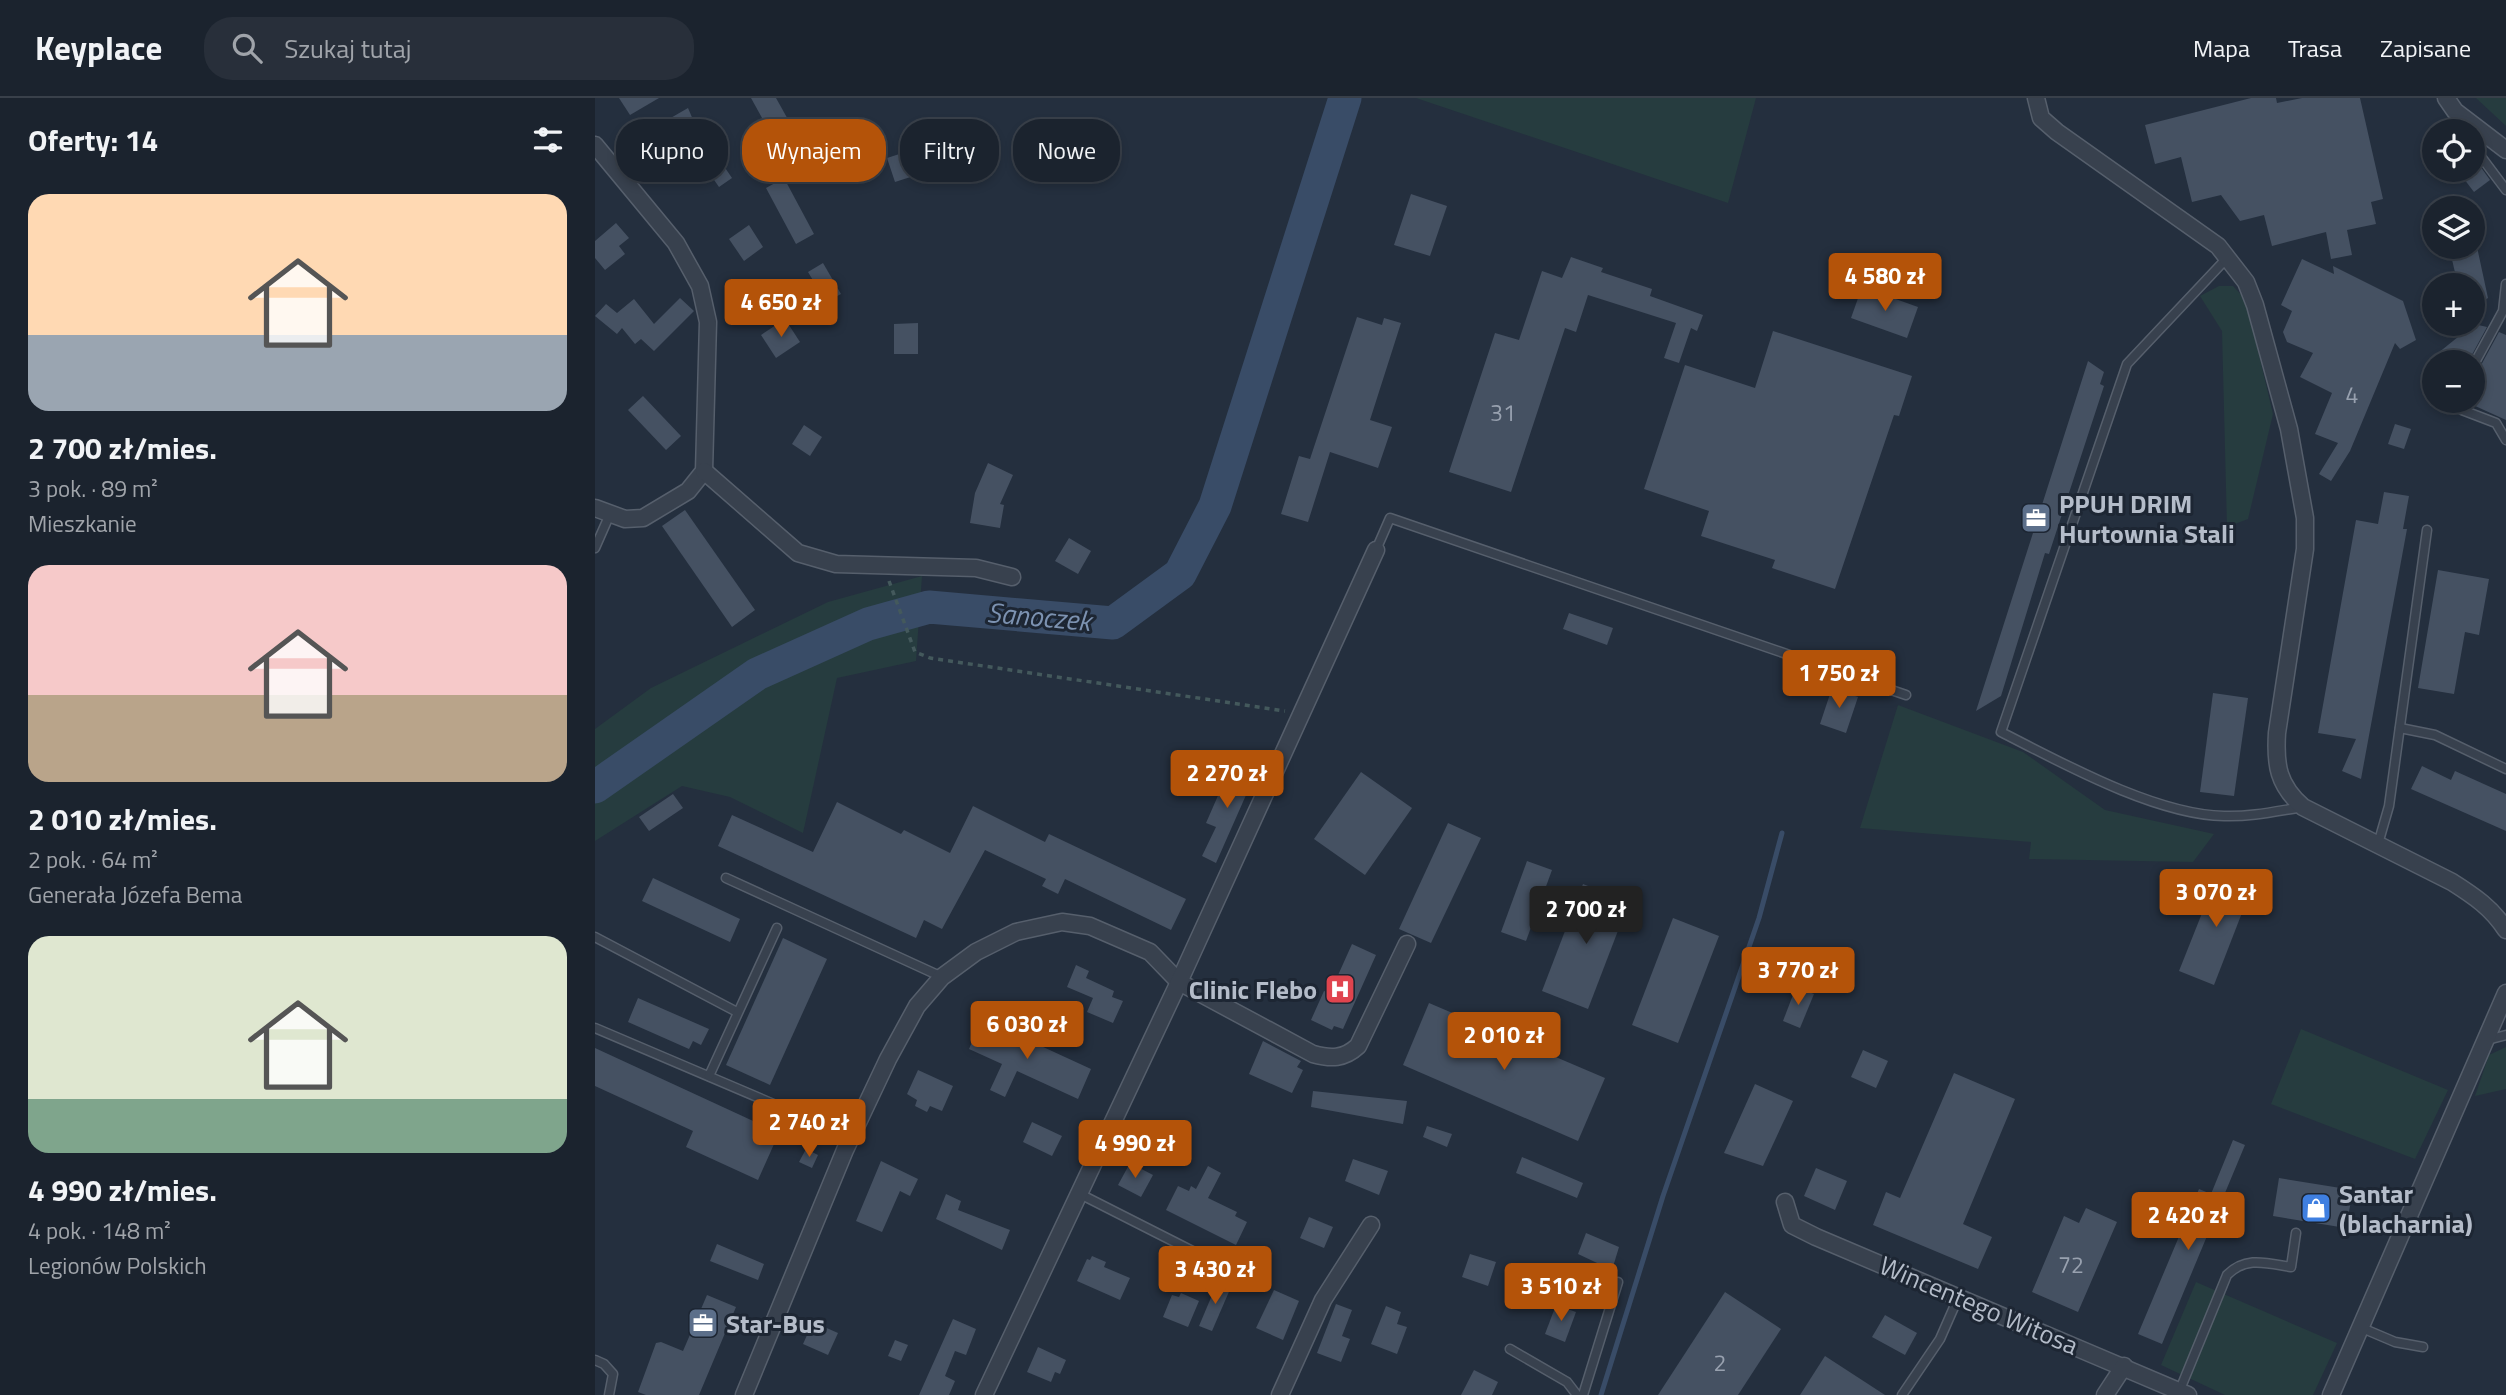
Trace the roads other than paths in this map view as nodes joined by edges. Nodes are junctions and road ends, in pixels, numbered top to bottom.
1 (2036, 98) edge
2 (2451, 105) edge
3 (595, 145) edge
4 (2506, 149) edge
5 (2485, 162) edge
6 (2506, 190) edge
7 (2227, 258) junction
8 (2506, 284) edge
9 (2482, 350) edge
10 (2470, 413) edge
11 (2503, 431) edge
12 (2506, 440) edge
13 (704, 471) junction
14 (603, 511) edge
15 (2427, 530) dead end
16 (595, 548) edge
17 (1376, 550) joint
18 (1012, 578) dead end
19 (1906, 695) dead end
20 (2400, 728) junction
21 (2506, 769) edge
22 (2304, 807) junction
23 (2378, 844) junction
24 (726, 878) dead end
25 (777, 928) dead end
26 (2506, 930) edge
27 (595, 936) edge
28 (1407, 944) dead end
29 (942, 977) junction
30 (1179, 982) junction
31 (2506, 993) edge
32 (737, 1012) junction
33 (595, 1028) edge
34 (2506, 1035) edge
35 (2487, 1040) junction
36 (709, 1076) junction
37 (851, 1137) junction
38 (1078, 1193) junction
39 (1785, 1202) dead end
40 (1371, 1226) dead end
41 (2296, 1233) dead end
42 (1236, 1267) dead end
43 (1618, 1282) dead end
44 (1959, 1297) junction
45 (2362, 1328) junction
46 (2423, 1347) dead end
47 (1510, 1349) dead end
48 (595, 1360) edge
49 (2124, 1366) junction
50 (2183, 1393) edge
51 (609, 1395) edge
52 (744, 1395) edge
53 (984, 1395) edge
54 (1280, 1395) edge
55 (1577, 1395) edge
56 (1583, 1395) edge
57 (1902, 1395) edge
58 (2105, 1395) edge
59 (2331, 1395) edge

1 - 7 street
2 - 4 street
3 - 13 street
5 - 6 lane
7 - 22 street
7 - 22 lane
8 - 9 lane
10 - 11 lane
11 - 12 lane
13 - 14 street
13 - 18 street
14 - 16 lane
15 - 20 lane
17 - 19 lane
17 - 30 street
20 - 21 lane
20 - 23 lane
22 - 23 street
23 - 26 street
24 - 29 lane
25 - 32 lane
27 - 32 lane
28 - 30 street
29 - 30 street
29 - 37 street
30 - 38 street
31 - 35 street
32 - 36 lane
33 - 36 lane
34 - 35 lane
35 - 45 street
36 - 37 lane
37 - 52 street
38 - 42 lane
38 - 53 street
39 - 44 street, Wincentego Witosa
40 - 54 street
41 - 50 lane
43 - 56 lane
44 - 49 street, Wincentego Witosa
44 - 57 lane
45 - 46 lane
45 - 59 street
47 - 55 lane
48 - 51 lane
49 - 50 street, Wincentego Witosa
49 - 58 street

